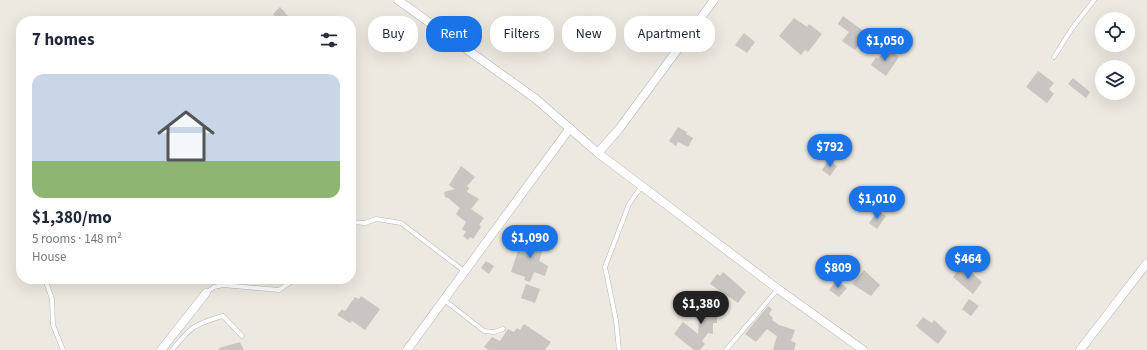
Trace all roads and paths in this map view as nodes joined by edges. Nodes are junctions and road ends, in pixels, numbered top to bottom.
1 (398, 0) edge
2 (714, 0) edge
3 (1094, 0) edge
4 (1054, 57) dead end
5 (570, 128) junction
6 (598, 153) junction
7 (643, 185) junction
8 (356, 222) edge
9 (1147, 263) edge
10 (464, 271) junction
11 (47, 284) edge
12 (288, 284) edge
13 (778, 289) junction
14 (206, 293) joint
15 (443, 299) junction
16 (503, 329) dead end
17 (242, 336) dead end
18 (63, 350) edge
19 (162, 350) edge
20 (172, 350) edge
21 (407, 350) edge
22 (619, 350) edge
23 (726, 350) edge
24 (863, 350) edge
25 (1080, 350) edge

1 - 5 street
2 - 6 street
3 - 4 lane
5 - 6 street
5 - 10 street
6 - 7 street
7 - 13 street
7 - 22 lane
8 - 10 lane
9 - 25 street
10 - 15 street
11 - 18 lane
12 - 14 lane
13 - 23 lane
13 - 24 street
14 - 19 street
15 - 16 lane
15 - 21 street
17 - 20 lane

